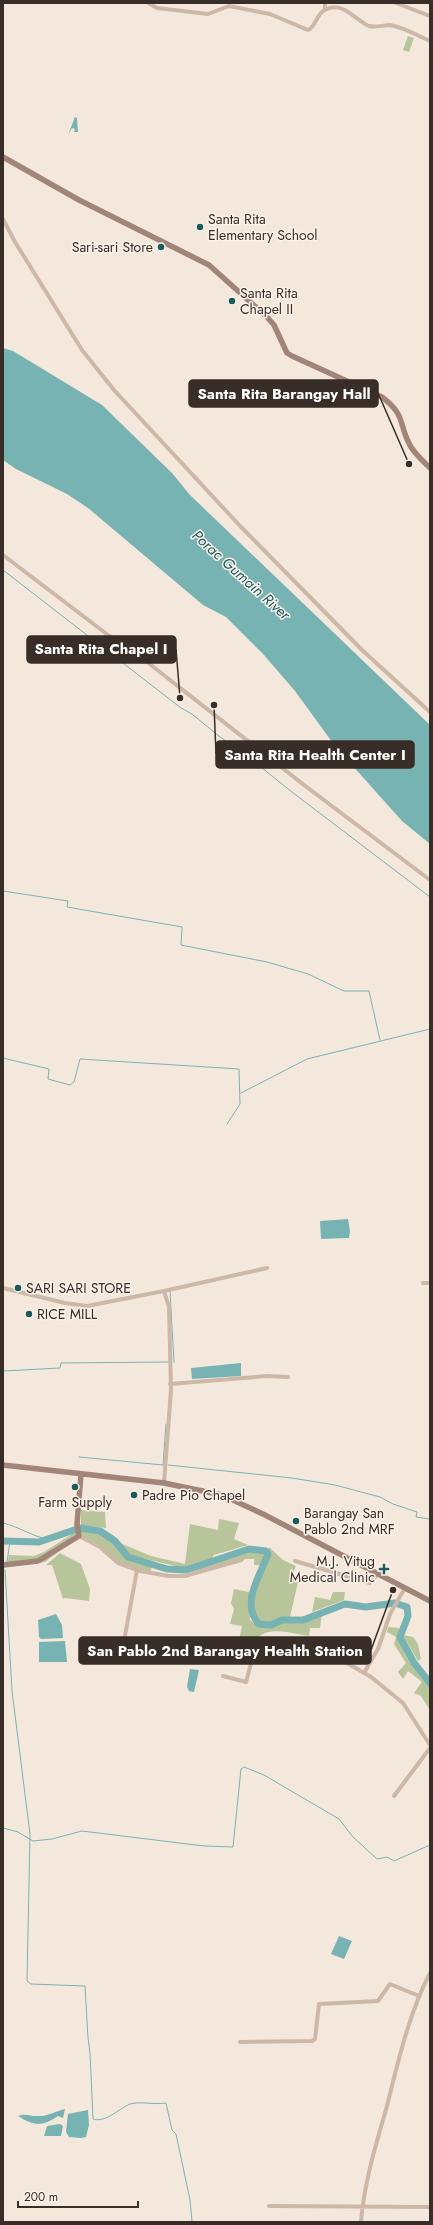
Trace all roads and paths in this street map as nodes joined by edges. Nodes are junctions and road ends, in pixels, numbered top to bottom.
1 (148, 3) edge
2 (325, 3) edge
3 (396, 3) edge
4 (325, 9) junction
5 (430, 16) edge
6 (430, 41) edge
7 (3, 157) edge
8 (3, 219) edge
9 (430, 468) edge
10 (3, 555) edge
11 (430, 712) edge
12 (430, 880) edge
13 (267, 1268) dead end
14 (423, 1283) dead end
15 (430, 1283) edge
16 (3, 1288) edge
17 (164, 1291) junction
18 (288, 1377) dead end
19 (170, 1384) junction
20 (3, 1465) edge
21 (81, 1474) junction
22 (164, 1483) junction
23 (79, 1534) junction
24 (241, 1560) dead end
25 (295, 1560) dead end
26 (3, 1565) edge
27 (137, 1570) junction
28 (378, 1574) junction
29 (405, 1588) junction
30 (430, 1600) edge
31 (122, 1652) dead end
32 (364, 1673) junction
33 (223, 1676) dead end
34 (430, 1745) edge
35 (430, 1748) edge
36 (394, 1796) dead end
37 (430, 1973) edge
38 (419, 1996) junction
39 (240, 2042) dead end
40 (269, 2206) dead end
41 (362, 2207) junction
42 (430, 2207) edge
43 (361, 2222) edge

1 - 4 street
2 - 4 street
3 - 5 street
4 - 6 street
7 - 9 street
8 - 11 street
10 - 12 street
13 - 17 street
14 - 15 street
16 - 17 street
17 - 19 street
18 - 19 street
19 - 22 street
20 - 21 street
21 - 22 street
21 - 23 street
22 - 28 street
23 - 26 street
23 - 27 street
24 - 27 street
25 - 28 street
27 - 31 street
28 - 29 street
29 - 30 street
29 - 32 street
32 - 33 street
32 - 34 street
35 - 36 street
37 - 38 street
38 - 39 street
38 - 41 street
40 - 41 street
41 - 42 street
41 - 43 street

